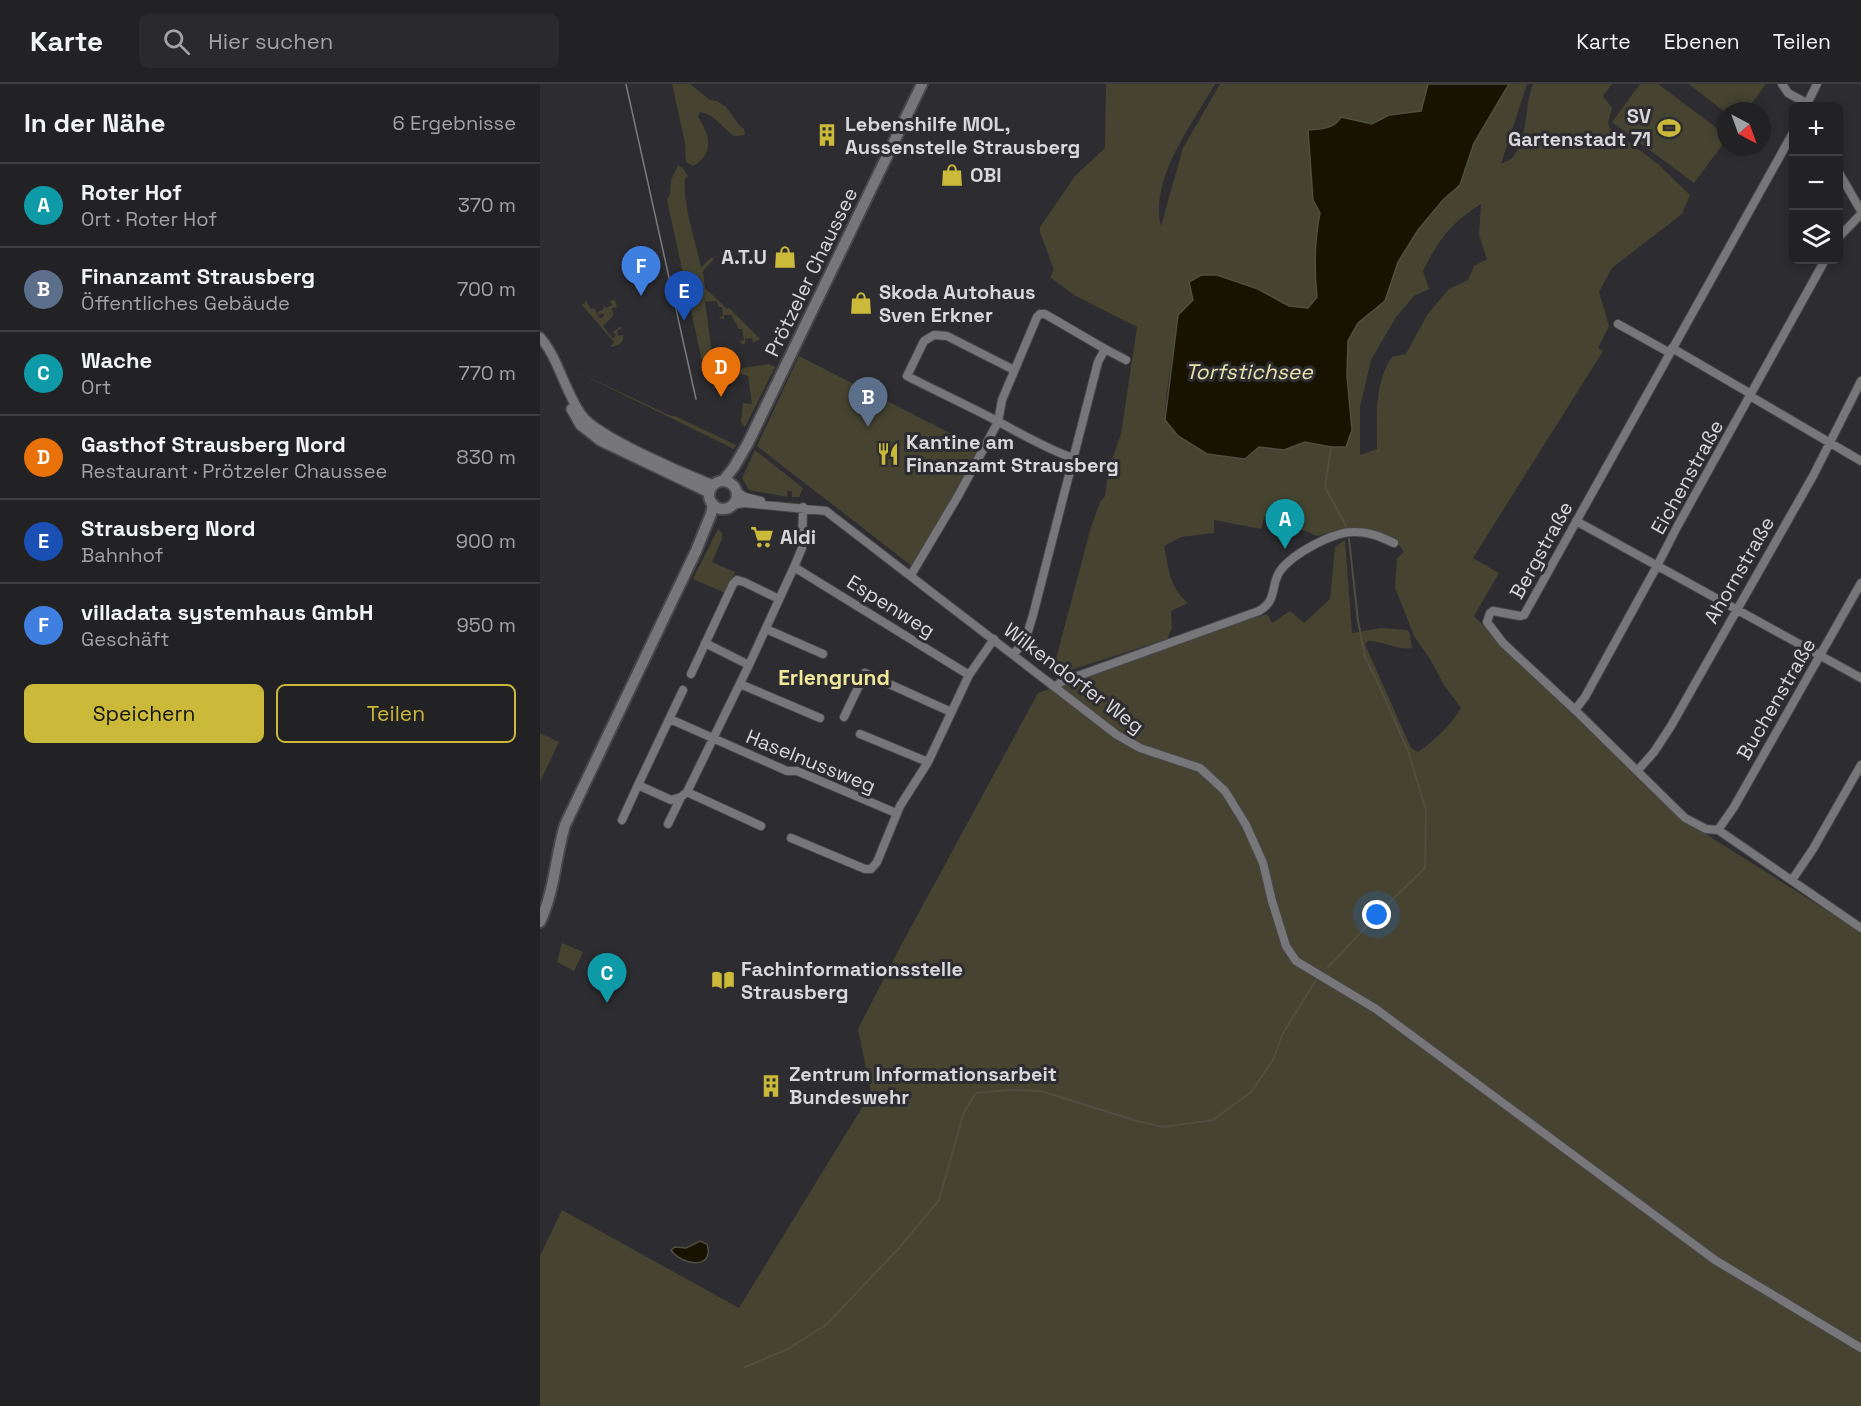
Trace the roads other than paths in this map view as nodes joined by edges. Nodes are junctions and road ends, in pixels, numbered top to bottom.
1 (922, 84) edge
2 (1782, 84) edge
3 (1817, 84) edge
4 (1802, 102) edge
5 (1808, 102) edge
6 (1789, 140) edge
7 (1843, 179) edge
8 (1861, 213) edge
9 (1843, 233) edge
10 (1823, 264) edge
11 (1618, 324) dead end
12 (540, 337) edge
13 (1105, 349) junction
14 (1671, 351) junction
15 (1126, 360) dead end
16 (1014, 370) junction
17 (1861, 381) edge
18 (1751, 395) junction
19 (998, 422) junction
20 (1830, 442) junction
21 (748, 443) junction
22 (1073, 458) junction
23 (1861, 461) edge
24 (735, 489) junction
25 (715, 491) junction
26 (786, 506) junction
27 (728, 507) junction
28 (803, 507) junction
29 (1576, 521) junction
30 (1394, 543) dead end
31 (696, 551) junction
32 (1658, 566) junction
33 (794, 567) junction
34 (911, 575) junction
35 (1861, 583) edge
36 (779, 599) junction
37 (1735, 610) junction
38 (766, 629) junction
39 (994, 639) junction
40 (705, 643) junction
41 (823, 654) dead end
42 (1014, 654) junction
43 (1819, 656) junction
44 (749, 665) junction
45 (691, 674) dead end
46 (969, 675) junction
47 (1861, 678) edge
48 (740, 684) junction
49 (1056, 687) junction
50 (683, 690) dead end
51 (1575, 710) junction
52 (951, 712) junction
53 (844, 717) dead end
54 (820, 718) dead end
55 (669, 719) junction
56 (860, 734) dead end
57 (714, 739) junction
58 (928, 762) junction
59 (1861, 765) edge
60 (1638, 770) junction
61 (638, 785) junction
62 (684, 794) junction
63 (896, 813) junction
64 (622, 820) dead end
65 (668, 824) dead end
66 (761, 825) dead end
67 (1718, 830) junction
68 (791, 838) dead end
69 (555, 867) junction
70 (1792, 880) junction
71 (540, 907) edge
72 (540, 922) edge
73 (1861, 928) edge
74 (1861, 1348) edge

1 - 21 main road, Prötzeler Chaussee
2 - 4 street
3 - 5 street
6 - 14 street, Bergstraße
7 - 8 street
8 - 9 street
10 - 18 street, Eichenstraße
11 - 14 street
12 - 25 street
13 - 15 street
13 - 16 street
13 - 22 street
14 - 18 street
14 - 29 street, Bergstraße
16 - 19 street
16 - 19 street
17 - 20 street, Ahornstraße
18 - 20 street
18 - 32 street, Eichenstraße
19 - 22 street
19 - 34 street
20 - 23 street
20 - 37 street, Ahornstraße
21 - 24 main road, Prötzeler Chaussee
21 - 25 main road, Prötzeler Chaussee
22 - 42 street
24 - 25 main road
24 - 26 street, Wilkendorfer Weg
24 - 27 main road, Prötzeler Chaussee
25 - 27 main road
25 - 31 main road, Prötzeler Chaussee
26 - 27 street, Wilkendorfer Weg
26 - 28 street, Wilkendorfer Weg
27 - 31 main road, Prötzeler Chaussee
28 - 33 street
28 - 34 street, Wilkendorfer Weg
29 - 32 street
29 - 51 street, Bergstraße
30 - 49 street
31 - 69 main road, Prötzeler Chaussee
32 - 37 street
32 - 51 street, Eichenstraße
33 - 36 street
33 - 46 street, Espenweg
34 - 39 street, Wilkendorfer Weg
35 - 43 street, Buchenstraße
36 - 38 street
36 - 40 street
37 - 43 street
37 - 60 street, Ahornstraße
38 - 41 street
38 - 44 street
39 - 42 street, Wilkendorfer Weg
39 - 46 street
40 - 44 street
40 - 45 street
42 - 49 street, Wilkendorfer Weg
43 - 47 street
43 - 67 street, Buchenstraße
44 - 48 street
46 - 52 street
48 - 54 street
48 - 57 street
49 - 74 street, Wilkendorfer Weg
50 - 55 street
51 - 60 street, Bergstraße
52 - 53 street
52 - 58 street
55 - 57 street, Haselnussweg
55 - 61 street
56 - 58 street
57 - 62 street
57 - 63 street, Haselnussweg
58 - 63 street
59 - 70 street
60 - 67 street, Bergstraße
61 - 62 street
61 - 64 street
62 - 65 street
62 - 66 street
63 - 68 street
67 - 70 street, Bergstraße
69 - 71 main road, Prötzeler Chaussee
69 - 72 main road, Prötzeler Chaussee
70 - 73 street, Bergstraße

